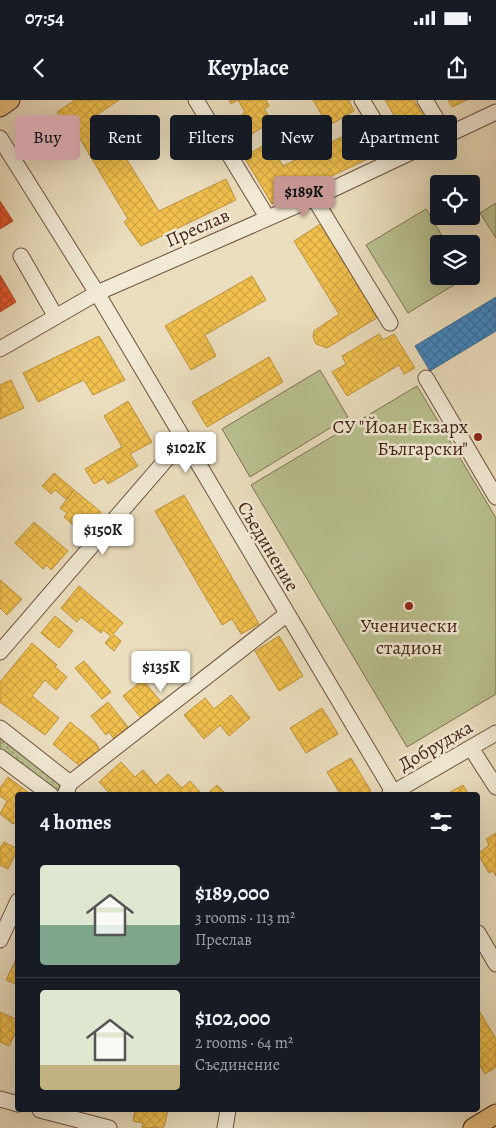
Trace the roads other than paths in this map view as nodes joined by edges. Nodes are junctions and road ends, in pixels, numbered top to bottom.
1 (10, 100) edge
2 (196, 100) edge
3 (362, 100) edge
4 (424, 100) edge
5 (0, 107) edge
6 (496, 112) edge
7 (371, 115) edge
8 (433, 115) edge
9 (457, 130) edge
10 (0, 138) edge
11 (393, 160) edge
12 (314, 198) junction
13 (267, 217) junction
14 (21, 256) dead end
15 (97, 294) junction
16 (56, 317) junction
17 (390, 323) dead end
18 (0, 349) edge
19 (426, 378) dead end
20 (183, 440) junction
21 (496, 497) edge
22 (287, 614) junction
23 (0, 652) edge
24 (0, 728) edge
25 (496, 733) edge
26 (471, 748) junction
27 (0, 757) edge
28 (496, 787) edge
29 (67, 789) edge
30 (47, 792) edge
31 (391, 792) edge
32 (395, 792) edge
33 (15, 908) edge
34 (480, 936) edge
35 (0, 940) edge
36 (496, 964) edge
37 (0, 1100) edge
38 (15, 1103) edge
39 (48, 1112) edge
40 (228, 1112) edge
41 (496, 1114) edge
42 (109, 1128) edge
43 (225, 1128) edge
44 (472, 1128) edge

1 - 5 main road
2 - 13 street
3 - 7 street
4 - 8 street
6 - 9 street, Преслав
10 - 15 street, Съединение
11 - 12 street, Преслав
12 - 13 street, Преслав
12 - 17 street
13 - 15 street, Преслав
14 - 16 street
15 - 16 street, Преслав
15 - 20 street, Съединение
16 - 18 street, Преслав
19 - 21 street
20 - 22 street, Съединение
20 - 23 street
22 - 29 street
22 - 31 street, Съединение
24 - 29 street
25 - 26 street, Добруджа
26 - 28 street
26 - 32 street, Добруджа
27 - 30 street
33 - 35 street
34 - 36 street
37 - 38 street
39 - 42 street
40 - 43 street
41 - 44 main road

